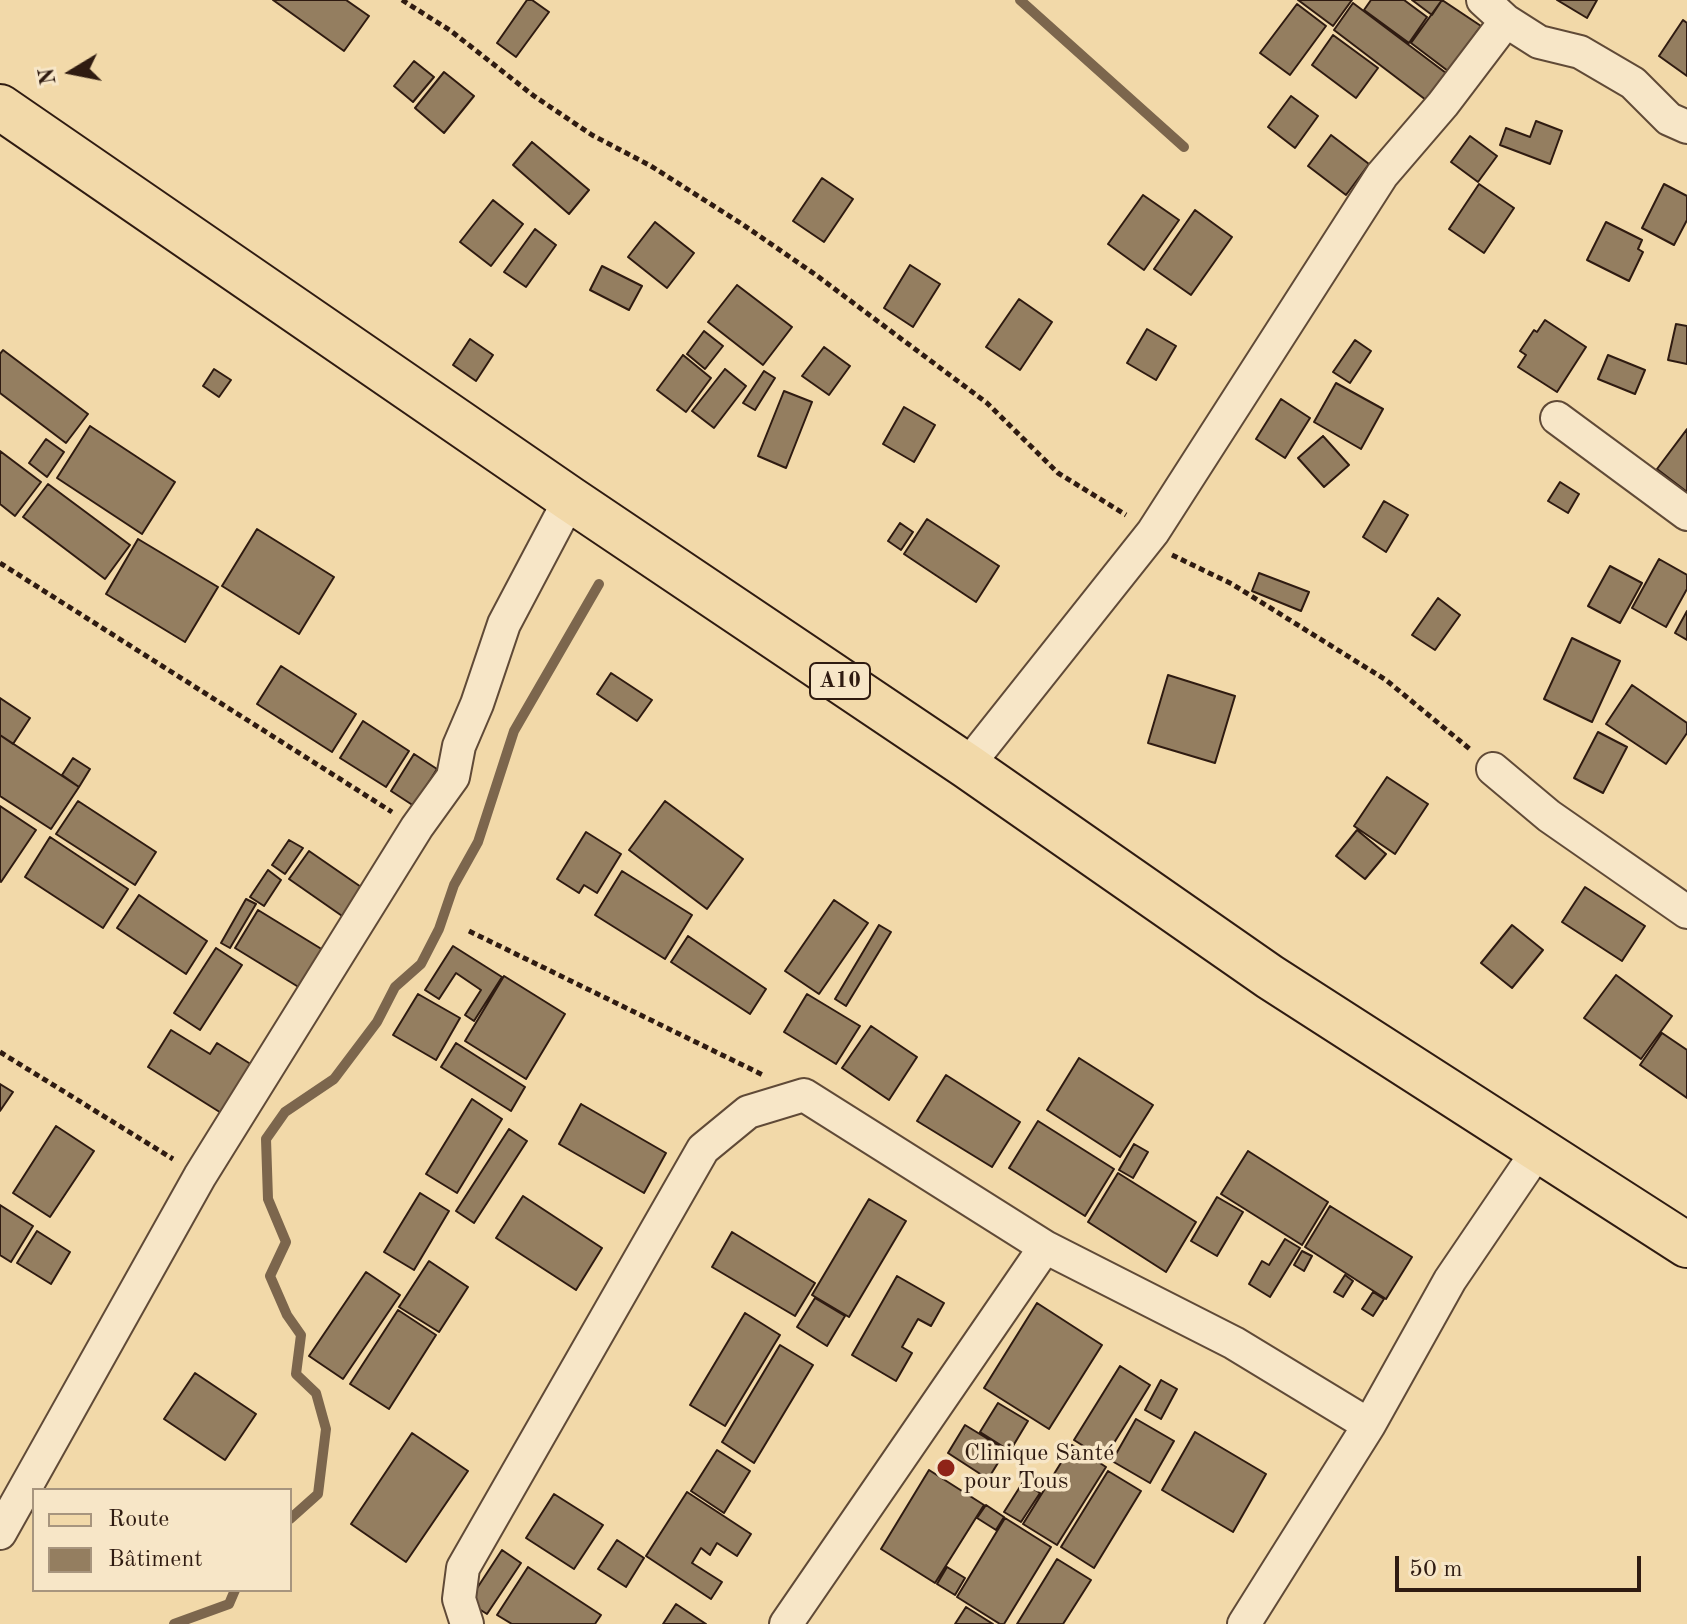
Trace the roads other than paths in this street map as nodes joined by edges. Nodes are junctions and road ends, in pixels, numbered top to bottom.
1 (1496, 8) edge
2 (0, 107) edge
3 (1687, 127) edge
4 (1557, 418) dead end
5 (570, 499) junction
6 (1687, 514) edge
7 (967, 766) junction
8 (1493, 769) road end
9 (1687, 912) edge
10 (1539, 1149) junction
11 (1687, 1245) edge
12 (1045, 1247) junction
13 (1369, 1425) junction
14 (4, 1514) edge
15 (467, 1624) edge
16 (786, 1624) edge
17 (1244, 1624) edge

1 - 3 street
1 - 7 street
2 - 5 main road, A10
4 - 6 street
5 - 7 main road, A10
5 - 14 street
7 - 10 main road, A10
8 - 9 street
10 - 11 main road, A10
10 - 13 street
12 - 13 street
12 - 15 street
12 - 16 street
13 - 17 street

